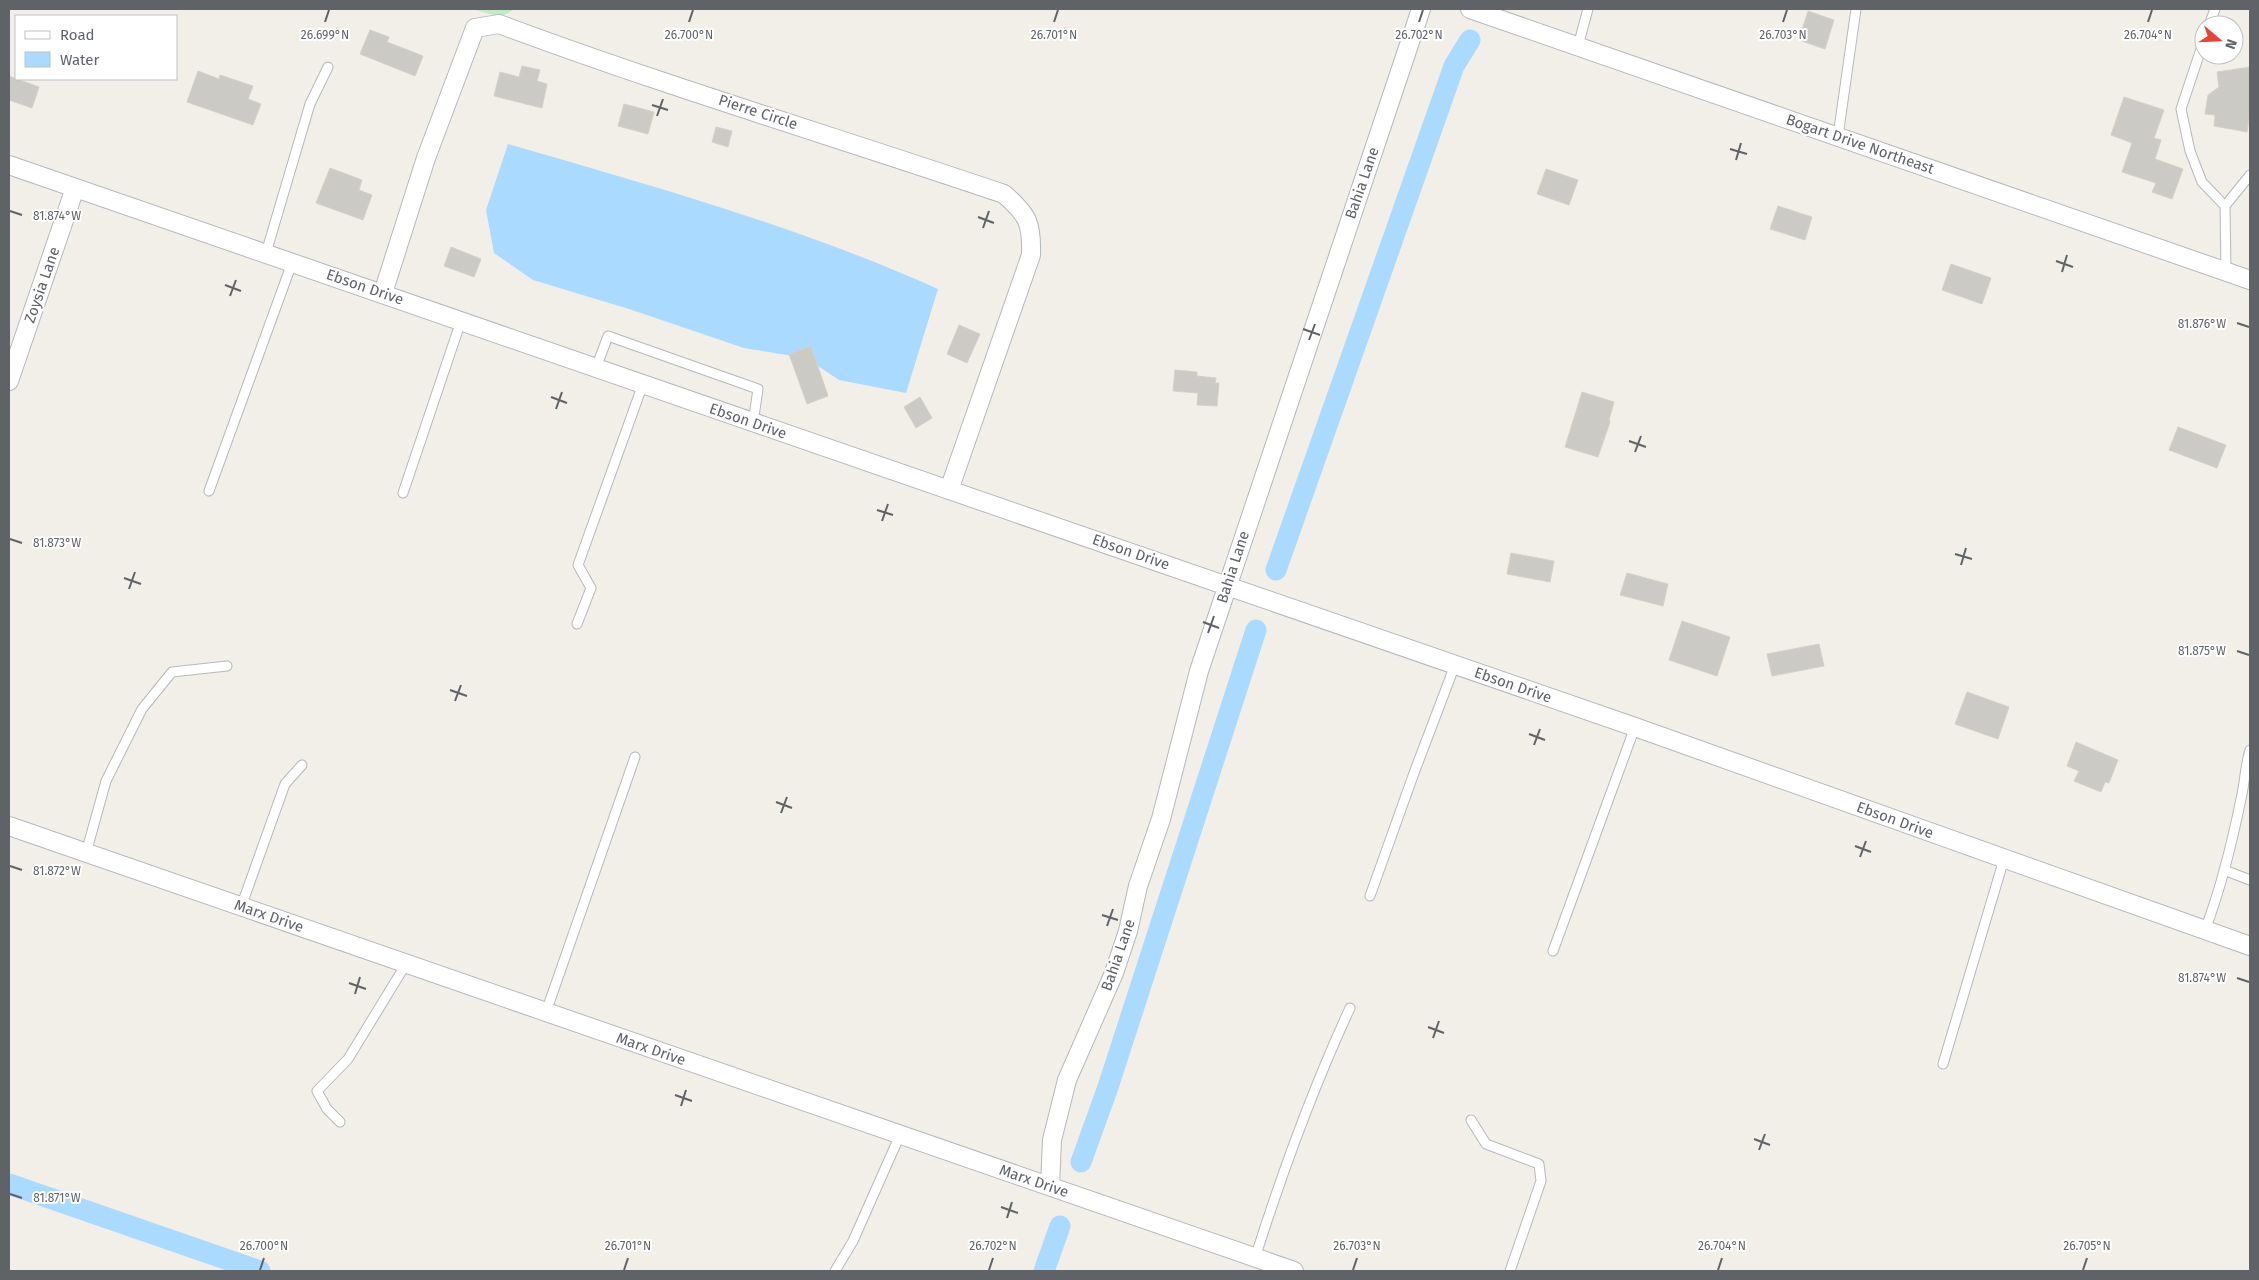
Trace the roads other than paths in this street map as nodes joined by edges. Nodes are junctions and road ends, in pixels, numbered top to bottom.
1 (1421, 9) edge
2 (1470, 9) edge
3 (1588, 9) edge
4 (1856, 9) edge
5 (1578, 46) junction
6 (2196, 65) edge
7 (328, 67) dead end
8 (1838, 136) junction
9 (9, 165) edge
10 (2250, 175) edge
11 (75, 188) junction
12 (2225, 206) junction
13 (266, 253) junction
14 (292, 262) junction
15 (2226, 271) junction
16 (2250, 280) edge
17 (383, 293) junction
18 (461, 321) junction
19 (596, 368) junction
20 (9, 381) edge
21 (643, 384) junction
22 (753, 423) junction
23 (949, 490) junction
24 (209, 491) dead end
25 (403, 493) dead end
26 (1226, 586) junction
27 (577, 624) dead end
28 (1456, 665) junction
29 (227, 666) dead end
30 (1635, 727) junction
31 (2250, 750) edge
32 (635, 757) dead end
33 (302, 765) dead end
34 (9, 826) edge
35 (86, 853) junction
36 (2004, 859) junction
37 (2224, 870) junction
38 (2250, 880) edge
39 (1370, 896) dead end
40 (241, 907) junction
41 (2205, 930) junction
42 (2250, 946) edge
43 (1553, 951) dead end
44 (406, 964) junction
45 (1350, 1008) dead end
46 (546, 1012) junction
47 (1942, 1064) dead end
48 (1471, 1120) dead end
49 (340, 1122) dead end
50 (900, 1135) junction
51 (1050, 1186) junction
52 (1255, 1258) junction
53 (835, 1271) edge
54 (1294, 1271) edge
55 (1510, 1271) edge

1 - 26 street, Bahia Lane
2 - 5 street, Bogart Drive Northeast
3 - 5 lane
4 - 8 lane
5 - 8 street, Bogart Drive Northeast
6 - 12 lane
7 - 13 lane
8 - 15 street, Bogart Drive Northeast
9 - 11 street, Ebson Drive
10 - 12 lane
11 - 13 street, Ebson Drive
11 - 20 street, Zoysia Lane
12 - 15 lane
13 - 14 street, Ebson Drive
14 - 17 street, Ebson Drive
14 - 24 lane
15 - 16 street, Bogart Drive Northeast
17 - 18 street, Ebson Drive
17 - 23 street, Pierre Circle
18 - 19 street, Ebson Drive
18 - 25 lane
19 - 21 street, Ebson Drive
19 - 22 lane
21 - 22 street, Ebson Drive
21 - 27 lane
22 - 23 street, Ebson Drive
23 - 26 street, Ebson Drive
26 - 28 street, Ebson Drive
26 - 51 street, Bahia Lane
28 - 30 street, Ebson Drive
28 - 39 lane
29 - 35 lane
30 - 36 street, Ebson Drive
30 - 43 lane
31 - 37 lane
32 - 46 lane
33 - 40 lane
34 - 35 street, Marx Drive
35 - 40 street, Marx Drive
36 - 41 street, Ebson Drive
36 - 47 lane
37 - 38 lane
37 - 41 lane
40 - 44 street, Marx Drive
41 - 42 street, Ebson Drive
44 - 46 street, Marx Drive
44 - 49 lane
45 - 52 lane
46 - 50 street, Marx Drive
48 - 55 lane
50 - 51 street, Marx Drive
50 - 53 lane
51 - 52 street, Marx Drive
52 - 54 street, Marx Drive

